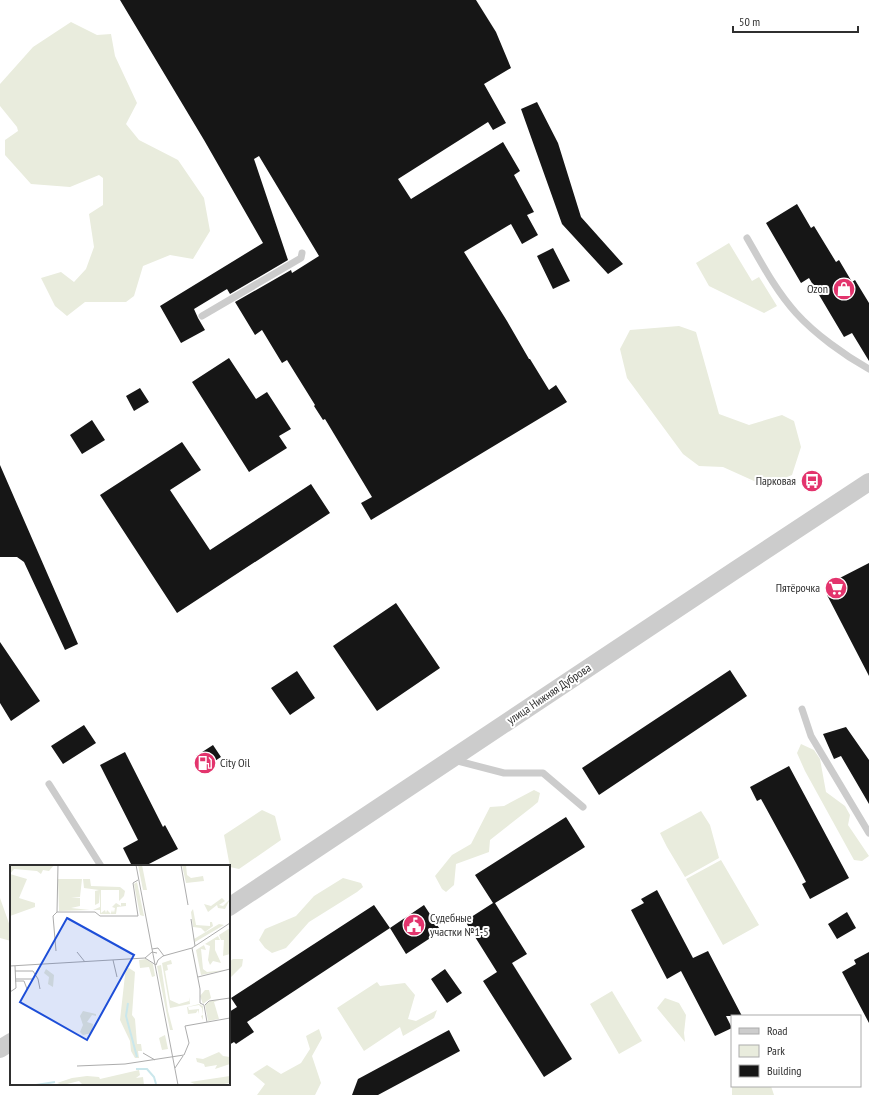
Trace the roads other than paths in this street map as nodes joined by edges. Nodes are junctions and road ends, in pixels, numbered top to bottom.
1 (747, 238) dead end
2 (302, 253) dead end
3 (202, 316) dead end
4 (869, 369) edge
5 (869, 482) edge
6 (802, 709) dead end
7 (450, 759) junction
8 (49, 784) dead end
9 (584, 806) dead end
10 (869, 833) edge
11 (100, 865) edge
12 (230, 906) edge
13 (10, 1043) edge
14 (0, 1049) edge

1 - 4 lane
2 - 3 lane
5 - 7 street, улица Нижняя Дуброва
6 - 10 lane
7 - 9 lane
7 - 12 street, улица Нижняя Дуброва
8 - 11 lane
13 - 14 street

